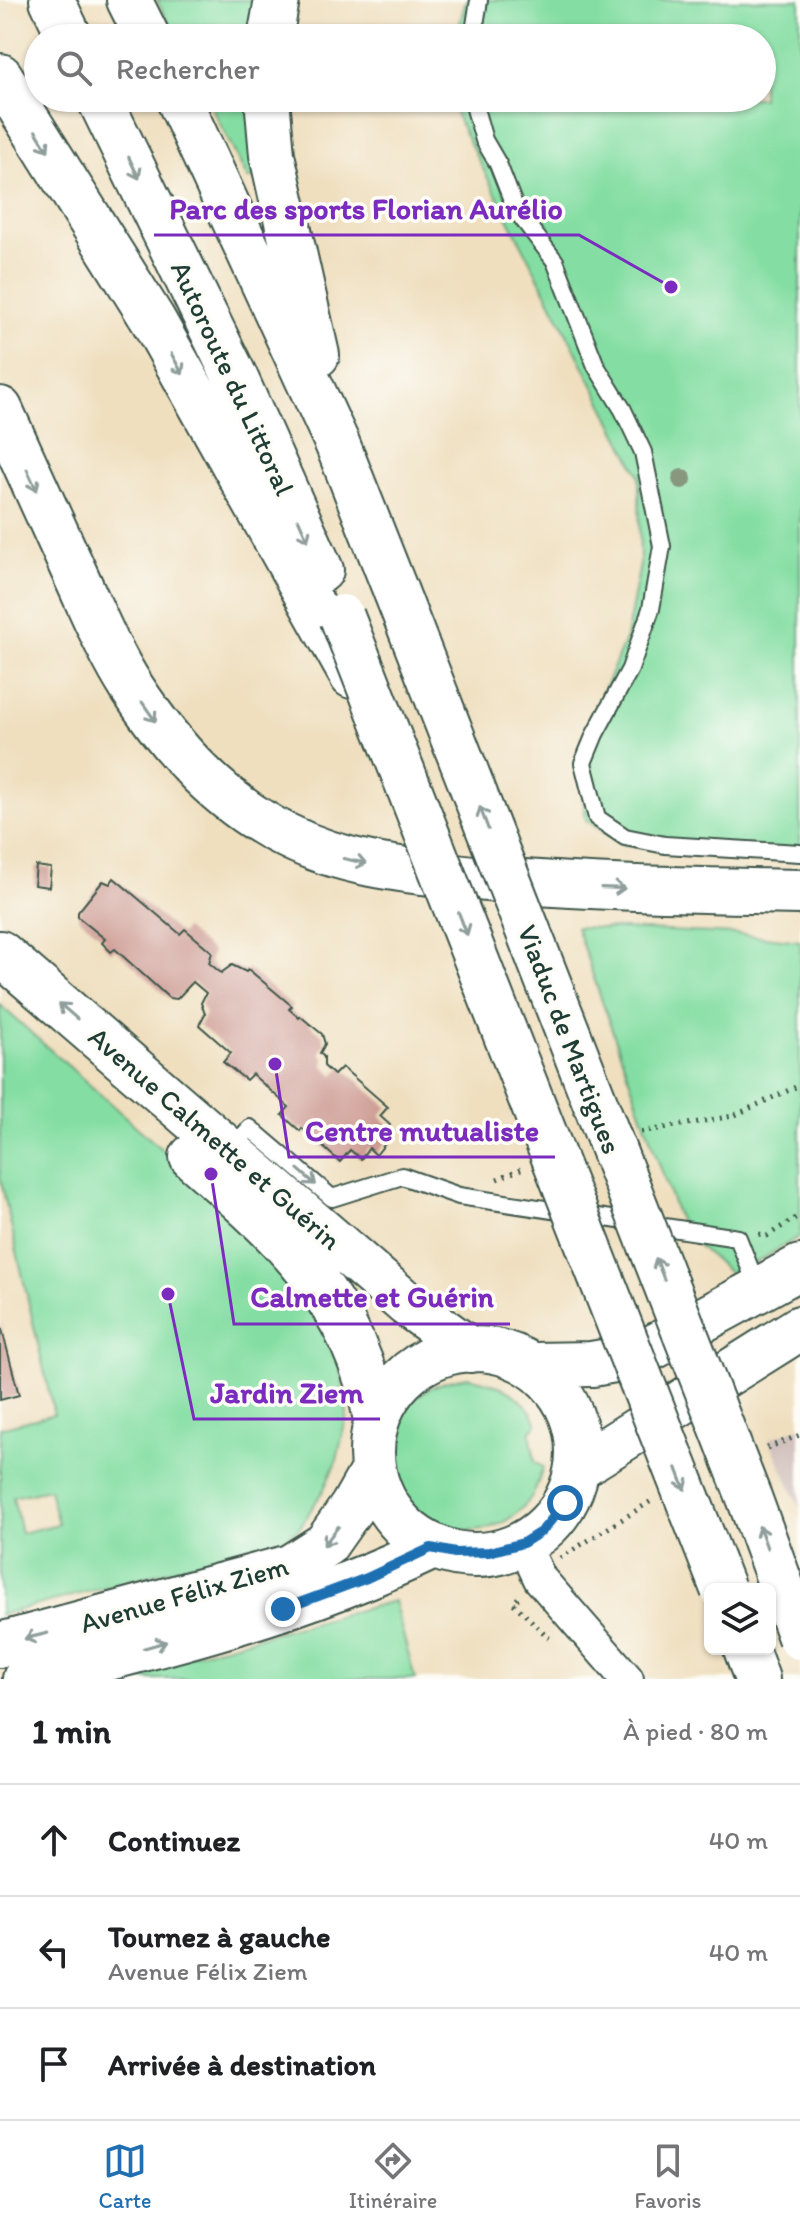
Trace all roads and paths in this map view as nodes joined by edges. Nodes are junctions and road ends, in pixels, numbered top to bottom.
1 (52, 0) edge
2 (129, 0) edge
3 (277, 0) edge
4 (479, 0) edge
5 (63, 24) edge
6 (141, 24) edge
7 (273, 24) edge
8 (475, 24) edge
9 (0, 76) edge
10 (106, 112) edge
11 (184, 112) edge
12 (268, 112) edge
13 (476, 112) edge
14 (0, 409) edge
15 (337, 443) junction
16 (332, 620) junction
17 (800, 853) edge
18 (800, 892) edge
19 (0, 953) edge
20 (0, 990) edge
21 (230, 1150) junction
22 (800, 1267) edge
23 (758, 1289) junction
24 (800, 1328) edge
25 (470, 1350) junction
26 (533, 1365) junction
27 (376, 1420) junction
28 (577, 1468) junction
29 (373, 1470) junction
30 (523, 1543) junction
31 (431, 1548) junction
32 (721, 1583) edge
33 (800, 1637) edge
34 (0, 1645) edge
35 (748, 1655) edge
36 (25, 1679) edge
37 (627, 1679) edge
38 (757, 1679) edge

1 - 5 main road
2 - 6 main road
3 - 7 main road
4 - 8 lane
9 -> 16 main road
10 -> 16 main road, Autoroute du Littoral
11 - 15 main road
12 - 15 main road
13 - 17 lane
14 -> 18 main road
33 -> 15 main road, Viaduc de Martigues, bridge
16 -> 32 main road, Viaduc de Martigues, bridge
21 -> 19 main road, Avenue Calmette et Guérin
20 - 27 main road, Avenue Calmette et Guérin
21 -> 23 lane
21 - 25 main road, Avenue Calmette et Guérin
22 - 23 main road
23 - 26 main road
24 - 28 main road
25 - 26 main road
25 - 27 main road
26 - 28 main road
27 - 29 main road
28 - 30 main road
29 - 31 main road
29 -> 34 main road, Avenue Félix Ziem
30 - 31 main road
30 - 37 street
36 -> 31 main road, Avenue Félix Ziem
35 - 38 main road

